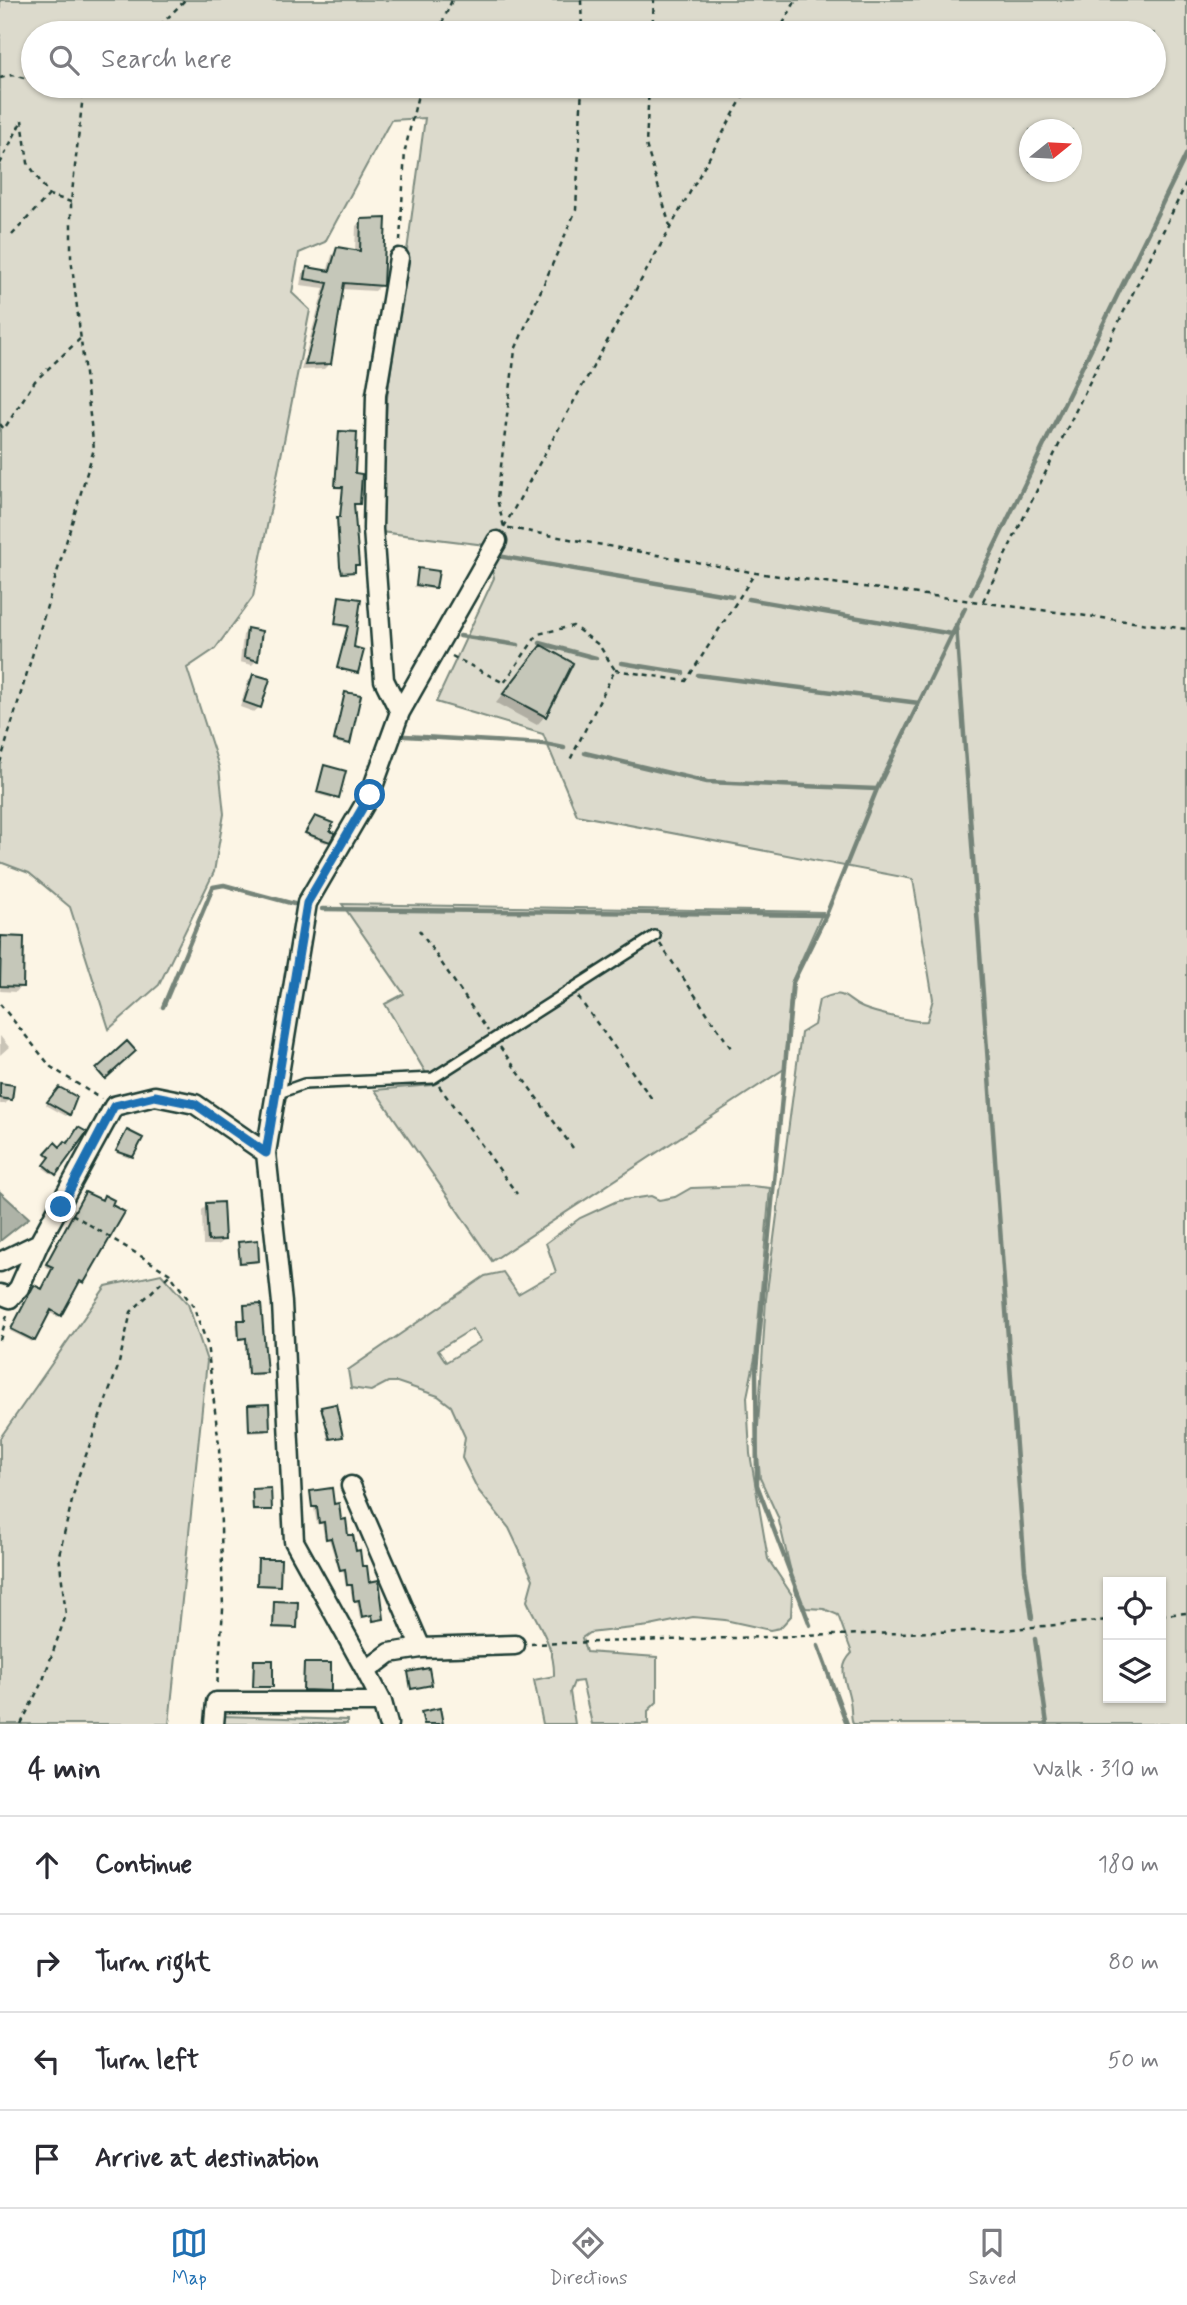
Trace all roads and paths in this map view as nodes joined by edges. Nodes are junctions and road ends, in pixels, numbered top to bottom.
1 (185, 0) edge
2 (453, 0) edge
3 (581, 0) edge
4 (654, 0) edge
5 (796, 0) edge
6 (165, 21) edge
7 (443, 21) edge
8 (582, 21) edge
9 (653, 21) edge
10 (785, 21) edge
11 (21, 77) edge
12 (0, 78) edge
13 (84, 98) edge
14 (418, 98) edge
15 (581, 98) edge
16 (648, 98) edge
17 (742, 98) edge
18 (0, 164) edge
19 (1187, 182) edge
20 (49, 195) junction
21 (71, 202) junction
22 (671, 228) junction
23 (12, 236) dead end
24 (399, 258) joint
25 (80, 338) junction
26 (0, 424) edge
27 (500, 534) junction
28 (755, 573) junction
29 (984, 601) junction
30 (1187, 629) edge
31 (436, 648) junction
32 (615, 670) junction
33 (400, 712) junction
34 (570, 760) dead end
35 (0, 763) edge
36 (655, 936) joint
37 (572, 989) junction
38 (0, 1004) edge
39 (732, 1048) dead end
40 (433, 1078) junction
41 (276, 1094) junction
42 (652, 1099) dead end
43 (114, 1106) junction
44 (266, 1153) junction
45 (517, 1194) dead end
46 (61, 1207) junction
47 (39, 1243) junction
48 (0, 1262) edge
49 (170, 1274) junction
50 (5, 1296) edge
51 (0, 1339) edge
52 (351, 1486) dead end
53 (1187, 1613) edge
54 (1166, 1615) edge
55 (1103, 1620) edge
56 (515, 1645) joint
57 (421, 1648) junction
58 (366, 1671) junction
59 (216, 1702) junction
60 (382, 1703) junction
61 (21, 1724) edge
62 (214, 1724) edge
63 (387, 1724) edge

1 - 6 path
2 - 7 path
3 - 8 path
4 - 9 path
5 - 10 path
11 - 12 path
13 - 21 path
14 - 24 path
15 - 27 path
16 - 22 path
17 - 22 path
18 - 20 path
19 - 29 path
20 - 21 path
20 - 23 path
21 - 25 path
22 - 27 path
24 - 33 street
25 - 26 path
25 - 35 path
27 - 28 path
27 - 31 street
28 - 29 path
28 - 32 path
29 - 30 path
31 - 32 path
31 - 33 street
32 - 34 path
33 - 41 street
36 - 37 lane
36 - 39 path
37 - 40 lane
37 - 42 path
38 - 43 path
40 - 41 lane
40 - 45 path
41 - 44 street
43 - 44 street
43 - 46 street
44 - 58 street
46 - 47 street
46 - 49 path
47 - 48 street
47 - 50 street
49 - 59 path
49 - 61 path
50 - 51 path
52 - 57 street
53 - 54 path
55 - 56 path
56 - 57 street
57 - 58 street
58 - 60 street
59 - 60 street
59 - 62 street
60 - 63 street

